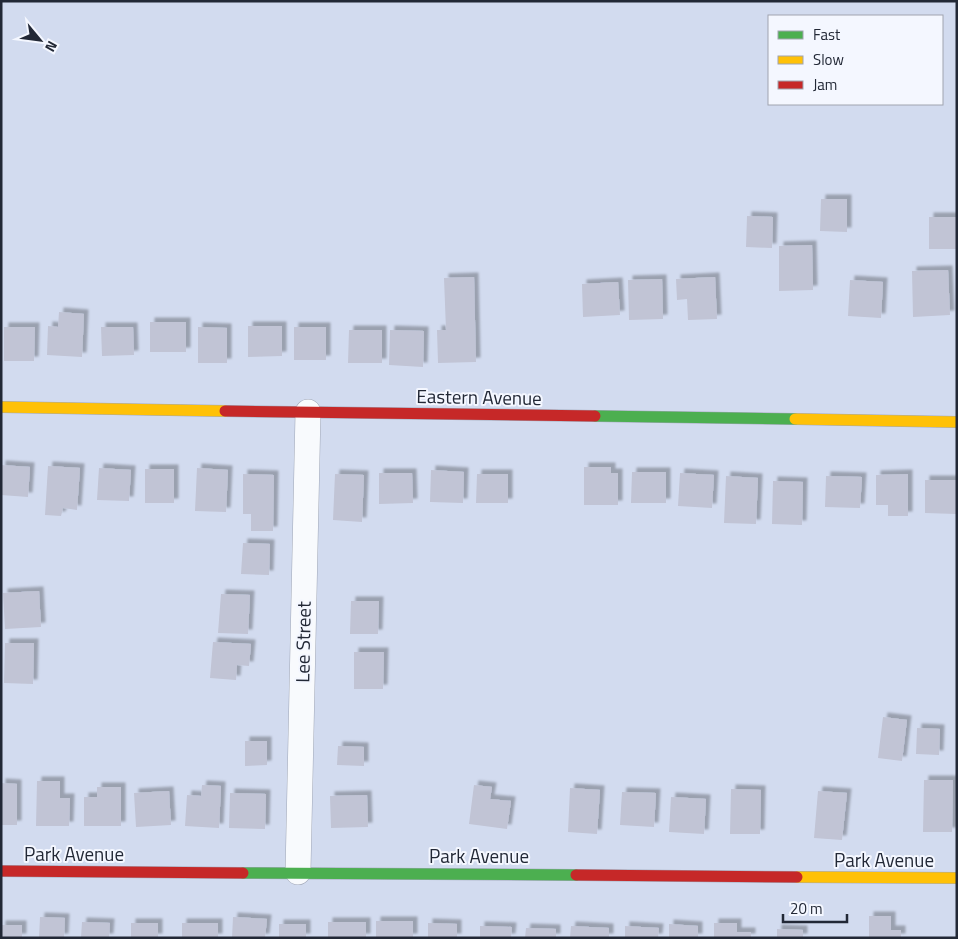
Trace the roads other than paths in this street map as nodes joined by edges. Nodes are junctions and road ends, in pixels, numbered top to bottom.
1 (1, 407) edge
2 (308, 412) junction
3 (957, 422) edge
4 (1, 871) edge
5 (298, 872) junction
6 (957, 878) edge

1 - 2 street, Eastern Avenue
2 - 3 street, Eastern Avenue
2 - 5 street, Lee Street
4 - 5 street, Park Avenue
5 - 6 street, Park Avenue

